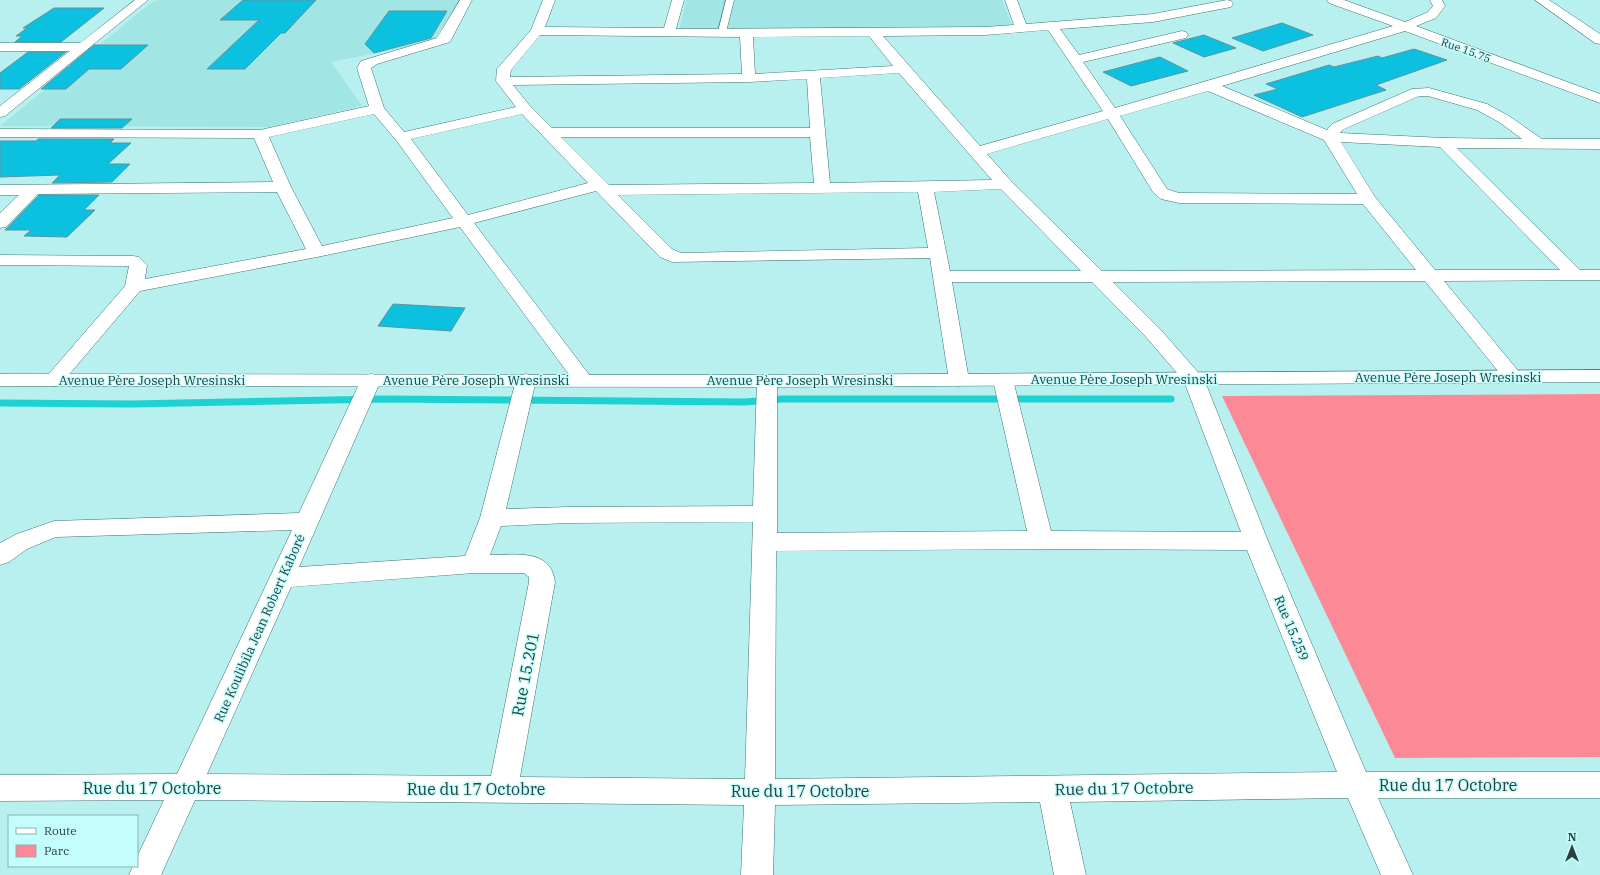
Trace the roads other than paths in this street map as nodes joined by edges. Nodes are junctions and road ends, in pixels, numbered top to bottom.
1 (142, 0) edge
2 (466, 0) edge
3 (549, 0) edge
4 (678, 0) edge
5 (730, 0) edge
6 (1011, 0) edge
7 (1333, 0) edge
8 (1436, 0) edge
9 (1542, 0) edge
10 (1227, 4) dead end
11 (1052, 26) junction
12 (1404, 27) junction
13 (1022, 29) junction
14 (537, 31) junction
15 (669, 32) junction
16 (722, 32) junction
17 (746, 32) junction
18 (873, 32) junction
19 (1182, 35) dead end
20 (1600, 40) edge
21 (0, 47) edge
22 (84, 47) junction
23 (1075, 60) junction
24 (903, 69) junction
25 (813, 74) junction
26 (749, 78) junction
27 (503, 81) junction
28 (1209, 86) junction
29 (1600, 99) edge
30 (377, 109) junction
31 (525, 110) junction
32 (0, 113) edge
33 (1112, 114) junction
34 (817, 132) junction
35 (0, 133) edge
36 (550, 133) junction
37 (260, 134) junction
38 (401, 137) junction
39 (1330, 137) junction
40 (1444, 143) junction
41 (1539, 144) junction
42 (1600, 144) edge
43 (976, 152) junction
44 (1005, 184) junction
45 (283, 187) junction
46 (822, 187) junction
47 (925, 187) junction
48 (601, 188) junction
49 (0, 190) edge
50 (33, 190) junction
51 (1368, 199) junction
52 (463, 221) junction
53 (0, 223) edge
54 (317, 252) junction
55 (937, 253) junction
56 (2, 261) edge
57 (1575, 275) junction
58 (1600, 275) edge
59 (1431, 276) junction
60 (942, 277) junction
61 (1098, 278) junction
62 (134, 287) junction
63 (1600, 376) edge
64 (1513, 377) junction
65 (1194, 379) junction
66 (0, 380) edge
67 (54, 380) junction
68 (583, 380) junction
69 (959, 380) junction
70 (767, 381) junction
71 (1006, 393) junction
72 (365, 394) junction
73 (523, 394) junction
74 (764, 514) junction
75 (492, 518) junction
76 (307, 521) junction
77 (1041, 540) junction
78 (1256, 541) junction
79 (763, 542) junction
80 (0, 556) edge
81 (474, 564) junction
82 (282, 578) junction
83 (1357, 785) junction
84 (1600, 785) edge
85 (186, 787) junction
86 (0, 788) edge
87 (1052, 789) junction
88 (503, 790) junction
89 (760, 792) junction
90 (145, 875) edge
91 (757, 875) edge
92 (1070, 875) edge
93 (1397, 875) edge

1 - 22 street
2 - 30 street
3 - 14 street
4 - 15 street
5 - 16 lane
6 - 13 street
7 - 12 street, Rue 15.75
8 - 12 street
9 - 20 street
10 - 11 street
11 - 13 street
11 - 23 street
12 - 28 street
12 - 29 street, Rue 15.75
13 - 18 street
14 - 15 street
14 - 27 street
15 - 16 street
16 - 17 street
17 - 18 street
17 - 26 street
18 - 24 street
19 - 23 street
21 - 22 street
22 - 32 street
23 - 33 street
24 - 25 street
24 - 43 street
25 - 26 street
25 - 34 street
26 - 27 street
27 - 31 street
28 - 33 street
28 - 39 street
30 - 37 street
30 - 38 street
31 - 36 street
31 - 38 street
33 - 43 street
33 - 51 street
34 - 36 street
34 - 46 street
35 - 37 street
36 - 48 street
37 - 45 street
38 - 52 street
39 - 40 street
39 - 41 street
39 - 51 street
40 - 41 street
40 - 57 street
41 - 42 street
43 - 44 street
44 - 47 street
44 - 61 street
45 - 50 street
45 - 54 street
46 - 47 street
46 - 48 street
47 - 55 street
48 - 52 street
48 - 55 street
49 - 50 street
50 - 53 street
51 - 59 street
52 - 54 street
52 - 68 street
54 - 62 street
55 - 60 street
56 - 62 street
57 - 58 street
57 - 59 street
59 - 61 street
59 - 64 street
60 - 61 street
60 - 69 street
61 - 65 street
62 - 67 street
63 - 64 street, Avenue Père Joseph Wresinski
64 - 65 street, Avenue Père Joseph Wresinski
65 - 71 street, Avenue Père Joseph Wresinski
65 - 78 street, Rue 15.259
66 - 67 street, Avenue Père Joseph Wresinski
67 - 72 street, Avenue Père Joseph Wresinski
68 - 70 street, Avenue Père Joseph Wresinski
68 - 73 street, Avenue Père Joseph Wresinski
69 - 70 street, Avenue Père Joseph Wresinski
69 - 71 street, Avenue Père Joseph Wresinski
70 - 74 street
71 - 77 street
72 - 73 street, Avenue Père Joseph Wresinski
72 - 76 street, Rue Koulibila Jean Robert Kaboré
73 - 75 street
74 - 75 street
74 - 79 street
75 - 81 street
76 - 80 street
76 - 82 street, Rue Koulibila Jean Robert Kaboré
77 - 78 street
77 - 79 street
78 - 83 street, Rue 15.259
79 - 89 street
81 - 82 street
81 - 88 street, Rue 15.201
82 - 85 street, Rue Koulibila Jean Robert Kaboré
83 - 84 street, Rue du 17 Octobre
83 - 87 street, Rue du 17 Octobre
83 - 93 street, Rue 15.259
85 - 86 street, Rue du 17 Octobre
85 - 88 street, Rue du 17 Octobre
85 - 90 street, Rue Koulibila Jean Robert Kaboré
87 - 89 street, Rue du 17 Octobre
87 - 92 street
88 - 89 street, Rue du 17 Octobre
89 - 91 street

